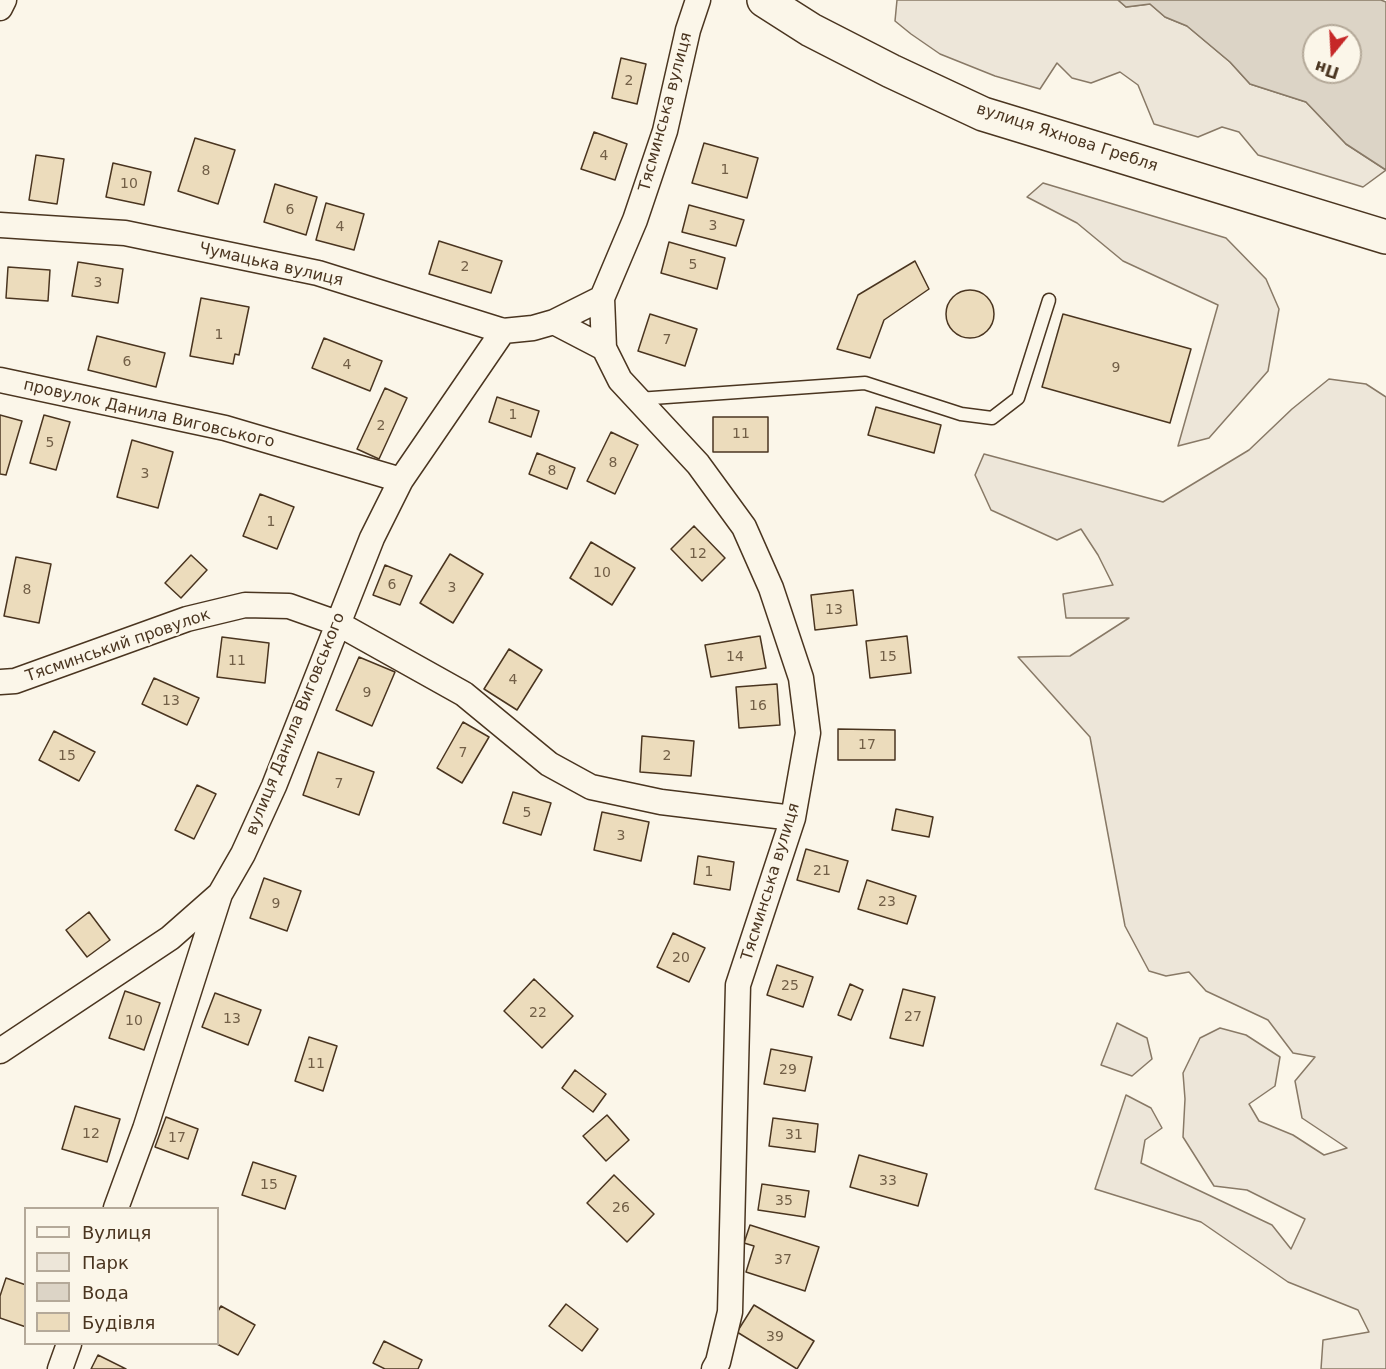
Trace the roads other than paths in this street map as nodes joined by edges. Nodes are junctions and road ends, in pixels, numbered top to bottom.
1 (4, 0) edge
2 (698, 0) edge
3 (764, 0) edge
4 (0, 8) edge
5 (0, 225) edge
6 (1386, 237) edge
7 (602, 298) junction
8 (1049, 300) dead end
9 (554, 322) junction
10 (503, 331) junction
11 (604, 348) junction
12 (0, 380) edge
13 (637, 399) junction
14 (401, 480) junction
15 (337, 623) junction
16 (0, 682) edge
17 (793, 818) junction
18 (220, 894) junction
19 (0, 1051) edge
20 (117, 1207) edge
21 (69, 1345) edge
22 (60, 1369) edge
23 (714, 1369) edge

1 - 4 street
2 - 7 street, Тясминська вулиця
3 - 6 main road, вулиця Яхнова Гребля
5 - 10 street, Чумацька вулиця
7 - 9 street, Чумацька вулиця
7 - 11 street, Тясминська вулиця
8 - 13 lane
9 - 10 street, Чумацька вулиця
9 - 11 street
10 - 14 street, вулиця Данила Виговського
11 - 13 street, Тясминська вулиця
12 - 14 street, провулок Данила Виговського
13 - 17 street, Тясминська вулиця
14 - 15 street, вулиця Данила Виговського
15 - 16 street, Тясминський провулок
15 - 17 street, Тясминський провулок
15 - 18 street, вулиця Данила Виговського
17 - 23 street, Тясминська вулиця
18 - 19 street
18 - 20 street, вулиця Данила Виговського
21 - 22 street

